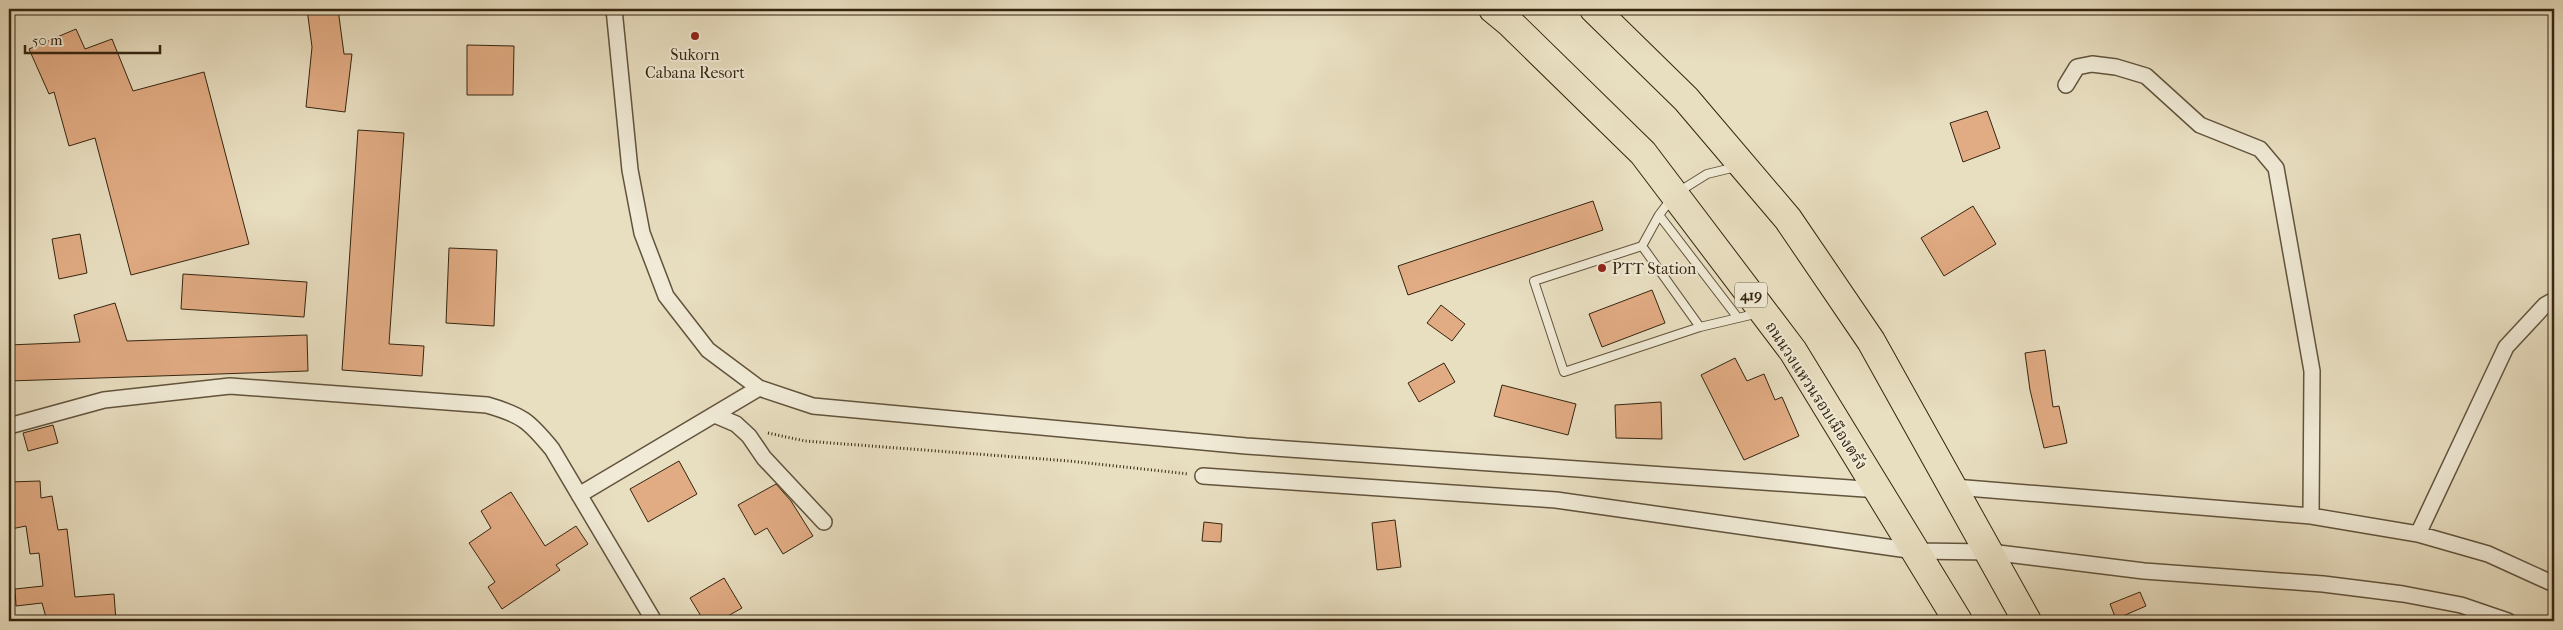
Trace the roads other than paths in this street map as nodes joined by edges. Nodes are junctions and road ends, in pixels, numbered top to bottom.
1 (614, 9) edge
2 (1492, 9) edge
3 (1594, 9) edge
4 (2066, 85) dead end
5 (1743, 166) junction
6 (1674, 194) junction
7 (1659, 215) junction
8 (1642, 246) junction
9 (2554, 300) edge
10 (1751, 315) junction
11 (1700, 328) junction
12 (759, 388) junction
13 (714, 415) junction
14 (9, 426) edge
15 (1203, 476) road end
16 (1954, 487) junction
17 (1879, 490) junction
18 (579, 495) junction
19 (2311, 516) junction
20 (824, 522) dead end
21 (2418, 534) junction
22 (1915, 551) junction
23 (1990, 552) junction
24 (2554, 584) edge
25 (654, 621) edge
26 (1958, 621) edge
27 (2027, 621) edge
28 (2508, 621) edge

1 - 12 street
2 - 6 highway, ถนนวงแหวนรอบเมืองตรัง / 419
3 - 5 highway
4 - 19 street
5 - 6 lane
5 - 16 highway
6 - 7 lane
6 - 10 highway, ถนนวงแหวนรอบเมืองตรัง / 419
7 - 8 lane
7 - 10 lane
8 - 11 lane
8 - 11 lane
9 - 21 street
10 - 11 lane
10 - 17 highway, ถนนวงแหวนรอบเมืองตรัง / 419
12 - 13 street
12 - 17 street
13 - 18 street
13 - 20 street
14 - 18 street
15 - 22 street
16 - 19 street
16 - 23 highway
17 - 22 highway, ถนนวงแหวนรอบเมืองตรัง / 419
18 - 25 street
19 - 21 street
21 - 24 street
22 - 23 street
22 - 26 highway, ถนนวงแหวนรอบเมืองตรัง / 419
23 - 27 highway
23 - 28 street

